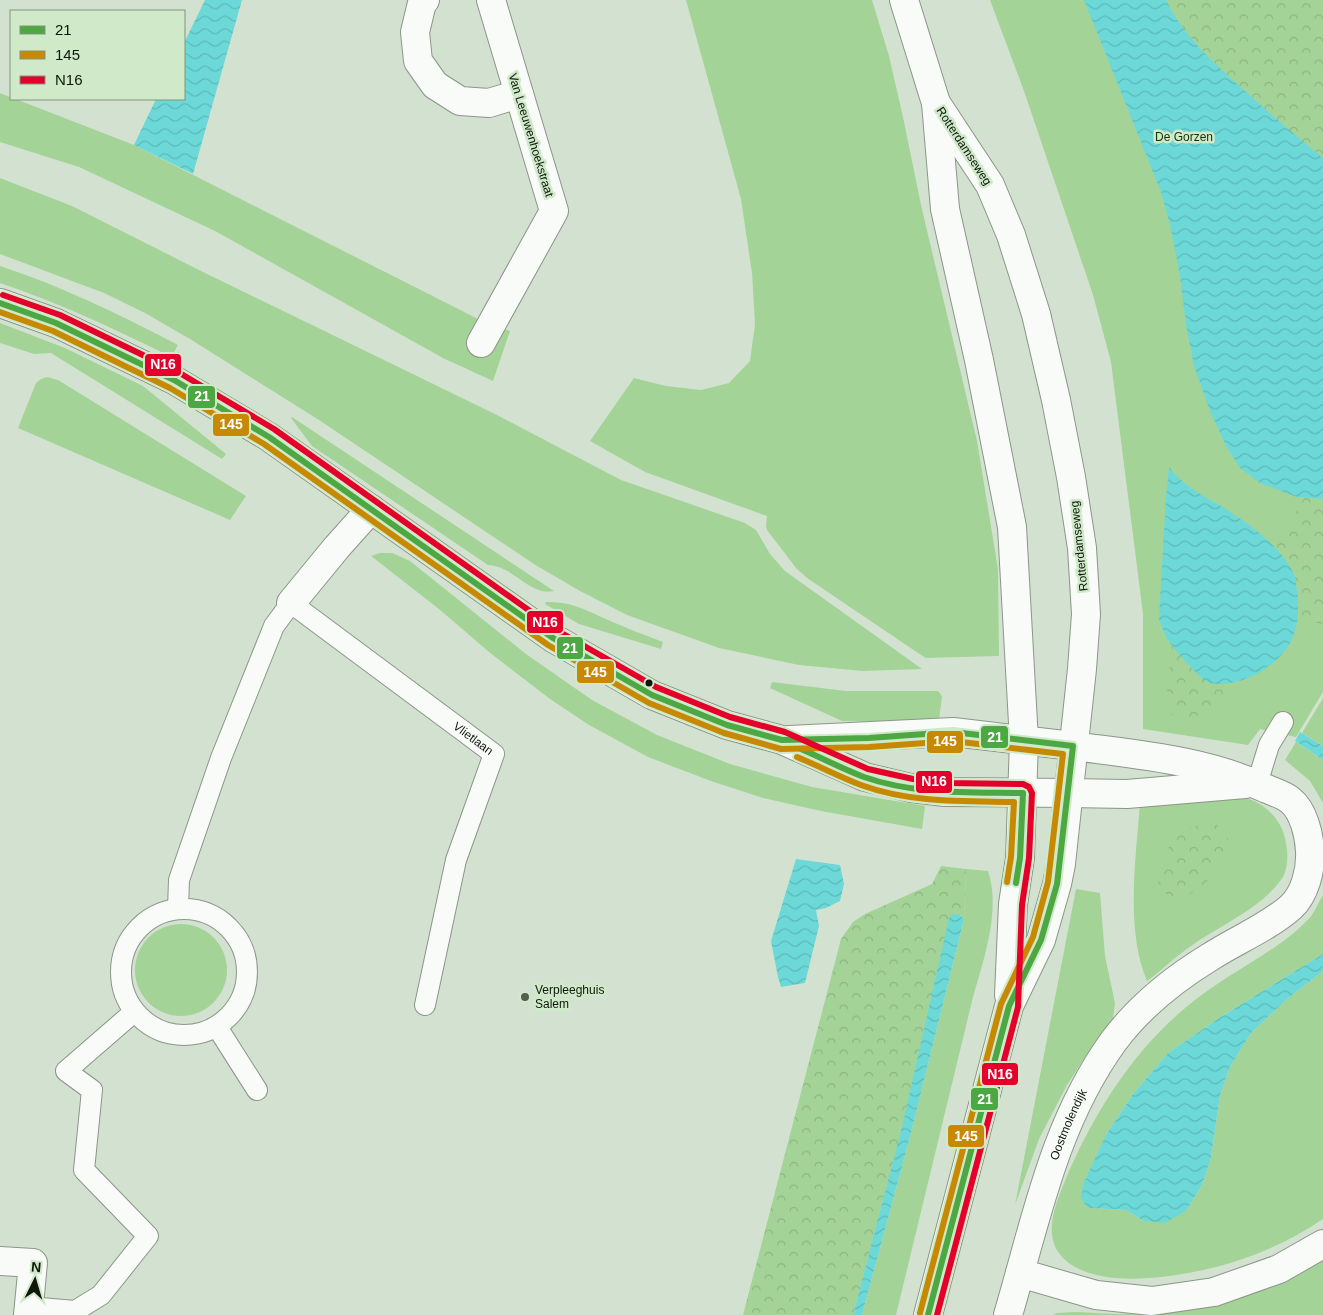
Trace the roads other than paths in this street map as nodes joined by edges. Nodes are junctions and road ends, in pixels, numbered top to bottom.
1 (426, 0) edge
2 (491, 0) edge
3 (904, 0) edge
4 (519, 94) junction
5 (936, 103) junction
6 (0, 303) edge
7 (481, 343) dead end
8 (371, 509) junction
9 (291, 603) junction
10 (1283, 722) dead end
11 (782, 740) junction
12 (1024, 741) junction
13 (1074, 746) junction
14 (1257, 784) junction
15 (1023, 793) junction
16 (1068, 793) junction
17 (178, 909) junction
18 (425, 1005) dead end
19 (1009, 1006) junction
20 (134, 1012) junction
21 (217, 1027) junction
22 (257, 1090) dead end
23 (1323, 1244) edge
24 (0, 1261) edge
25 (1020, 1273) junction
26 (29, 1311) edge
27 (928, 1315) edge
28 (1008, 1315) edge

1 - 4 street
2 - 4 street, Van Leeuwenhoekstraat
3 - 5 street, Rotterdamseweg
4 - 7 street, Van Leeuwenhoekstraat
5 - 12 street, Rotterdamseweg
5 - 13 street, Rotterdamseweg
6 - 8 street
8 - 9 street
8 - 11 street
9 - 17 lane
9 - 18 lane, Vlietlaan
10 - 14 lane
11 - 12 street
11 - 15 street
12 - 13 street, Oostmolendijk
12 - 15 street, Rotterdamseweg
13 - 14 street, Oostmolendijk
13 - 16 street, Rotterdamseweg
14 - 16 street, Oostmolendijk
14 - 25 street, Oostmolendijk
15 - 16 street, Oostmolendijk
15 - 19 street, Rotterdamseweg
16 - 19 street, Rotterdamseweg
17 - 20 lane
17 - 21 lane
19 - 27 street, Rotterdamseweg
20 - 21 lane
20 - 26 lane
21 - 22 lane
23 - 25 street
24 - 26 street
25 - 28 street, Oostmolendijk

